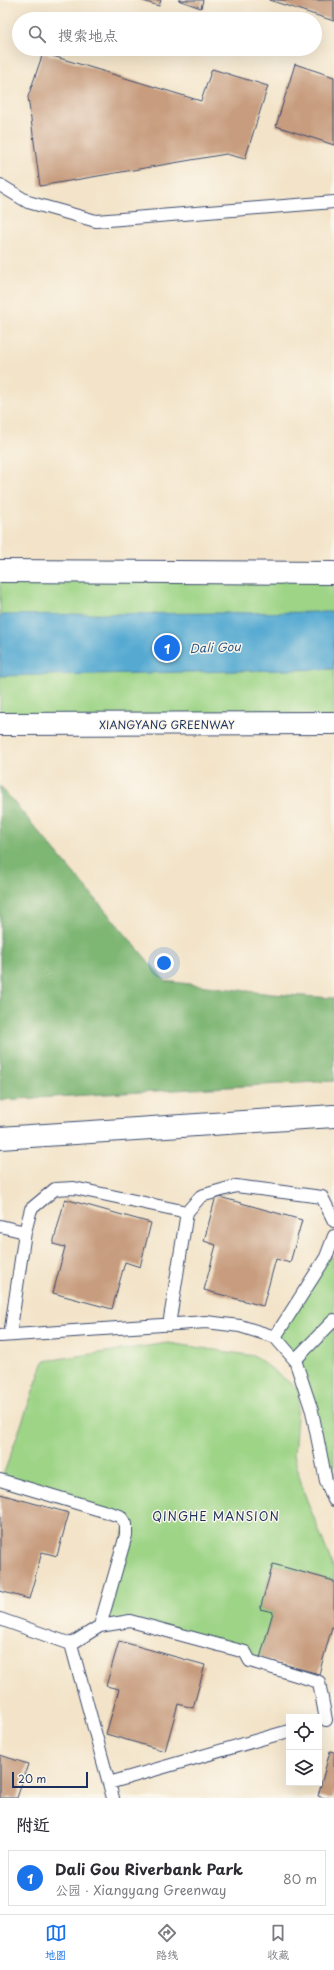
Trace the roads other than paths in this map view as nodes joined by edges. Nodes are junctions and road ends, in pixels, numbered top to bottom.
1 (0, 185) edge
2 (334, 202) edge
3 (0, 571) edge
4 (334, 573) edge
5 (334, 723) edge
6 (0, 724) edge
7 (334, 1116) edge
8 (0, 1138) edge
9 (188, 1212) junction
10 (334, 1220) edge
11 (0, 1226) edge
12 (25, 1232) junction
13 (334, 1236) edge
14 (334, 1320) edge
15 (170, 1325) junction
16 (5, 1336) edge
17 (275, 1337) junction
18 (295, 1360) junction
19 (0, 1480) edge
20 (334, 1500) edge
21 (0, 1619) edge
22 (100, 1626) junction
23 (71, 1644) junction
24 (326, 1720) edge
25 (286, 1732) edge
26 (109, 1783) junction
27 (113, 1798) edge

1 - 2 lane
3 - 4 street
5 - 6 street, XIANGYANG GREENWAY
7 - 8 street
9 - 10 lane
9 - 12 lane
9 - 15 lane
11 - 12 lane
12 - 16 lane
13 - 17 lane
14 - 18 lane
15 - 16 lane
15 - 17 lane
17 - 18 lane
18 - 20 lane
19 - 22 lane
21 - 23 lane
22 - 23 lane
22 - 24 lane
23 - 26 lane
25 - 26 lane
26 - 27 lane

